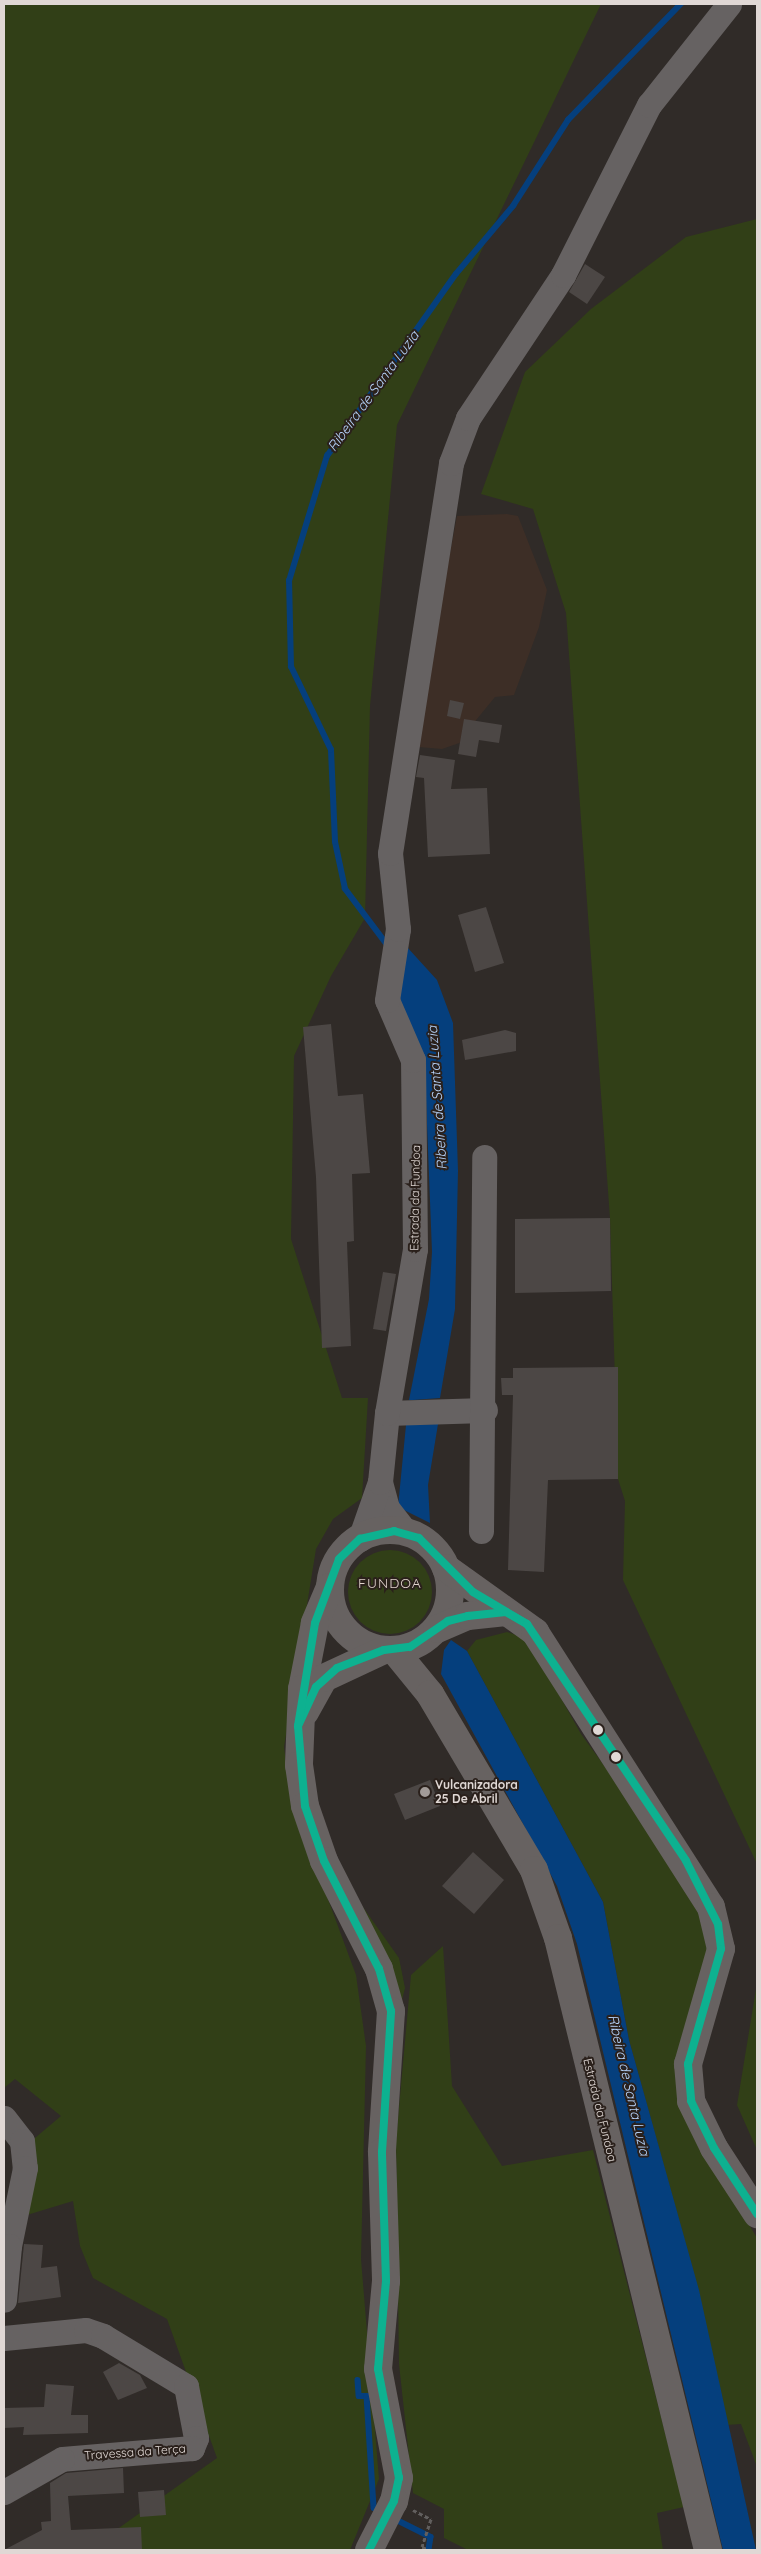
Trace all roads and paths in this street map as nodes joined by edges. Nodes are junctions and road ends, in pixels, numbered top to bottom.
1 (729, 4) edge
2 (484, 1157) dead end
3 (485, 1410) junction
4 (397, 1413) junction
5 (380, 1482) junction
6 (481, 1531) dead end
7 (400, 1532) junction
8 (360, 1539) junction
9 (446, 1568) junction
10 (330, 1587) junction
11 (506, 1612) junction
12 (437, 1628) junction
13 (389, 1650) junction
14 (430, 1694) junction
15 (298, 1726) junction
16 (4, 2118) edge
17 (757, 2214) edge
18 (4, 2300) edge
19 (4, 2338) edge
20 (4, 2492) edge
21 (394, 2501) junction
22 (369, 2550) edge
23 (429, 2550) edge
24 (708, 2550) edge

1 - 4 street, Estrada da Fundoa
2 - 3 street
3 - 4 street
3 - 6 street
4 - 5 street, Estrada da Fundoa
5 - 7 street
5 - 8 street
7 - 8 main road
7 - 9 main road
8 - 10 main road
9 - 11 main road
9 - 12 main road
10 - 13 main road
10 - 15 main road
11 - 12 main road
11 - 17 main road
12 - 13 main road
12 - 14 main road
13 - 14 main road, Estrada da Fundoa
13 - 15 main road
14 - 24 main road, Estrada da Fundoa
15 - 21 main road
16 - 18 street
19 - 20 street, Travessa da Terça
21 - 22 main road
21 - 23 path

